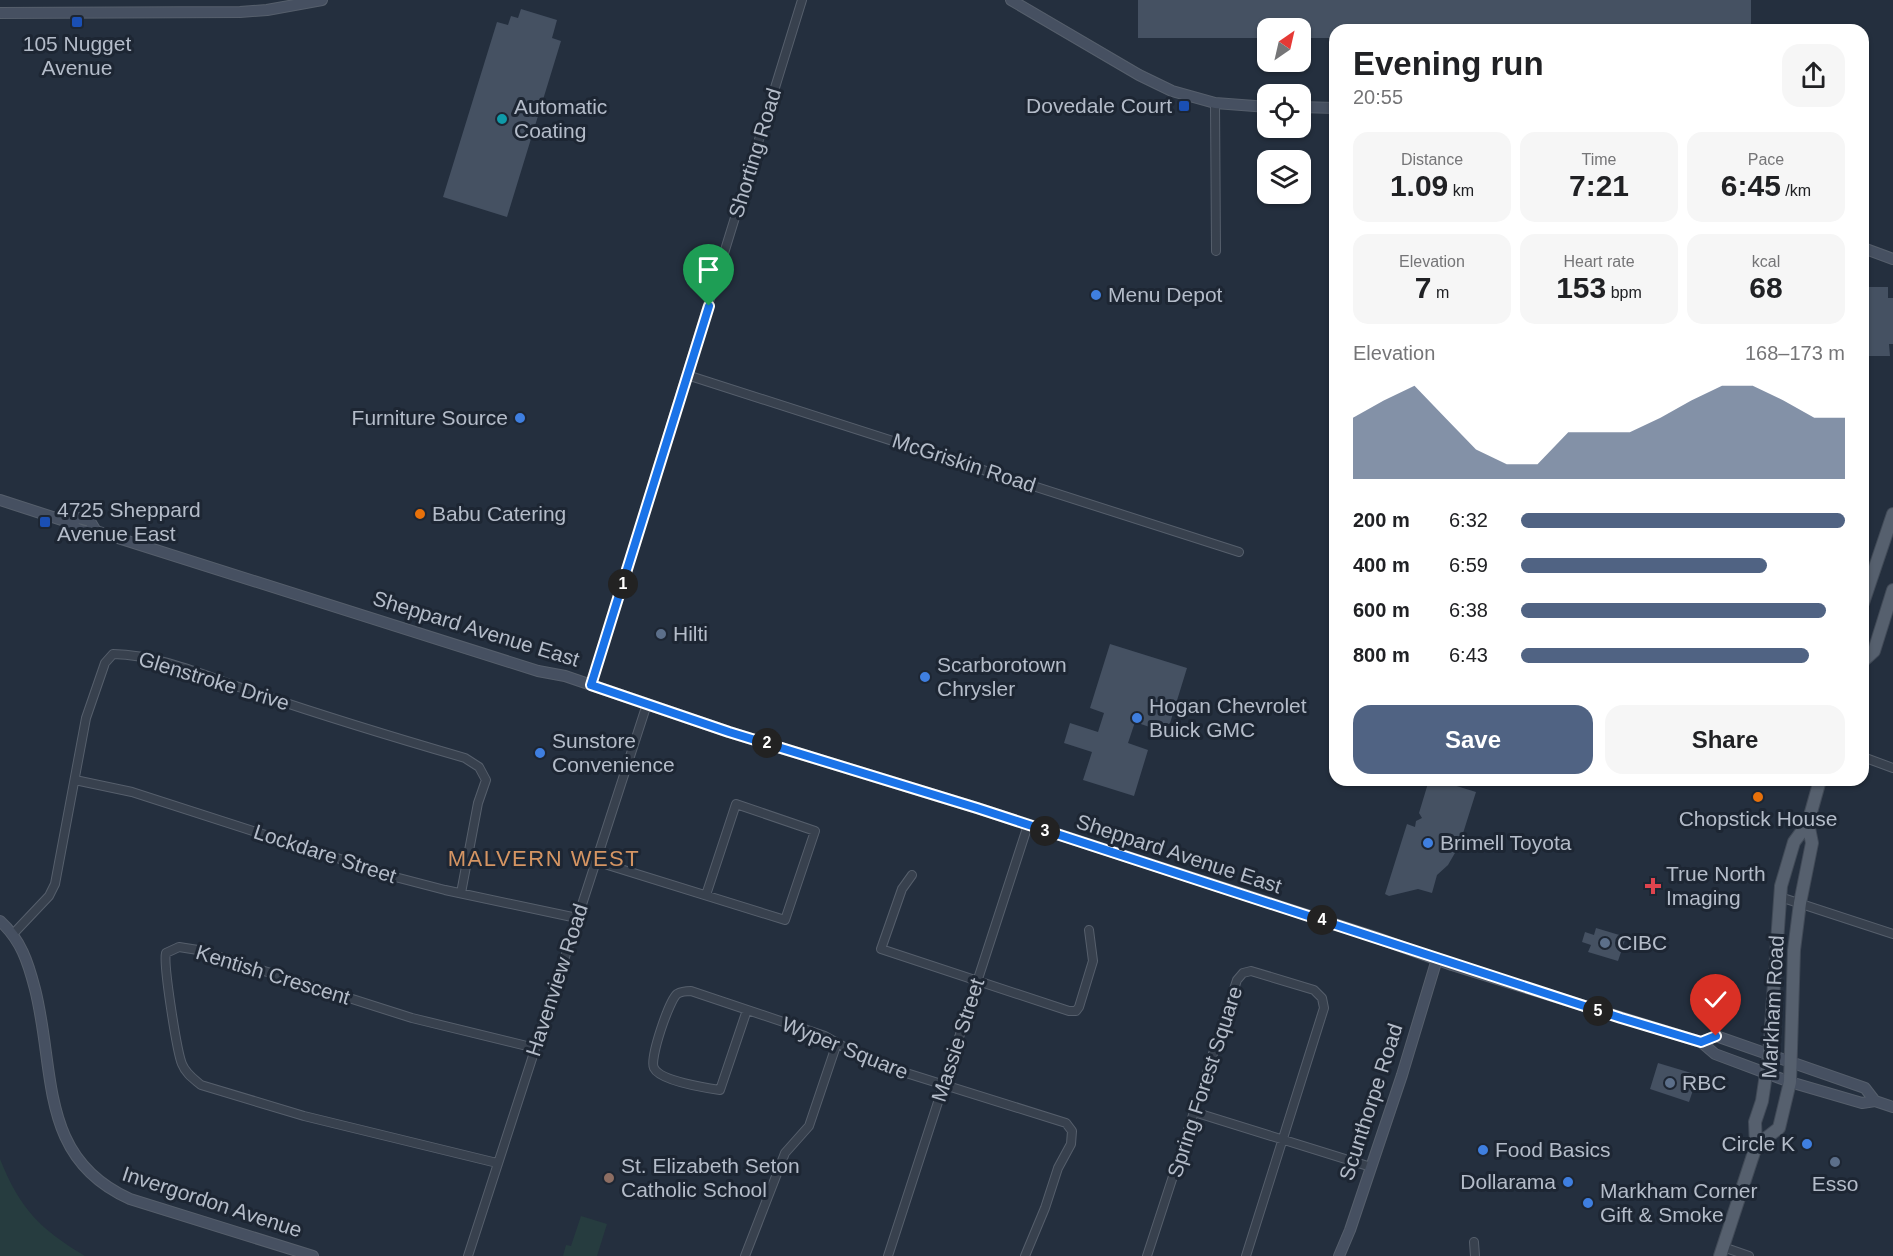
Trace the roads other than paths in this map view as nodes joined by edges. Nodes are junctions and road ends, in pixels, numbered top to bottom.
1 (322, 0) edge
2 (802, 0) edge
3 (1011, 0) edge
4 (0, 13) edge
5 (1215, 104) junction
6 (1257, 106) edge
7 (1311, 107) edge
8 (1329, 108) edge
9 (1869, 250) edge
10 (1216, 251) dead end
11 (1893, 259) edge
12 (687, 375) junction
13 (0, 500) edge
14 (1893, 514) edge
15 (1239, 552) dead end
16 (1869, 585) edge
17 (1893, 590) edge
18 (1869, 656) edge
19 (591, 685) junction
20 (647, 704) junction
21 (1869, 759) edge
22 (1893, 768) edge
23 (75, 780) junction
24 (1818, 786) edge
25 (1808, 823) junction
26 (1028, 825) junction
27 (598, 861) junction
28 (912, 875) dead end
29 (461, 893) junction
30 (706, 896) junction
31 (1780, 897) junction
32 (1800, 903) junction
33 (577, 918) junction
34 (0, 921) edge
35 (1089, 930) dead end
36 (13, 934) junction
37 (1893, 934) edge
38 (1437, 959) junction
39 (977, 980) junction
40 (747, 1010) junction
41 (1701, 1042) junction
42 (837, 1043) junction
43 (535, 1048) junction
44 (1769, 1054) junction
45 (1791, 1061) junction
46 (1767, 1074) junction
47 (1790, 1082) junction
48 (944, 1086) junction
49 (1875, 1101) junction
50 (1893, 1107) edge
51 (1194, 1112) junction
52 (1282, 1140) junction
53 (1756, 1146) junction
54 (497, 1163) junction
55 (1371, 1167) junction
56 (1474, 1242) dead end
57 (1722, 1252) edge
58 (313, 1256) edge
59 (468, 1256) edge
60 (745, 1256) edge
61 (888, 1256) edge
62 (1025, 1256) edge
63 (1147, 1256) edge
64 (1246, 1256) edge
65 (1339, 1256) edge
66 (1475, 1256) edge
67 (1749, 1256) edge

1 - 4 main road
2 - 12 street, Shorting Road
3 - 5 main road
5 - 6 main road
5 - 10 street
7 - 8 main road
9 - 11 main road
12 - 15 street, McGriskin Road
12 - 19 street, Shorting Road
13 - 19 main road, Sheppard Avenue East
14 - 16 main road
17 - 18 main road
19 - 20 main road, Sheppard Avenue East
20 - 26 main road, Sheppard Avenue East
20 - 27 street, Havenview Road
21 - 22 street
23 - 29 street, Lockdare Street
23 - 29 street, Glenstroke Drive
23 - 36 street, Glenstroke Drive
24 - 25 main road, Markham Road
25 - 31 main road, Markham Road
25 - 32 main road, Markham Road
26 - 38 main road, Sheppard Avenue East
26 - 39 street, Massie Street
27 - 30 street
27 - 33 street, Havenview Road
28 - 39 street
29 - 33 street, Lockdare Street
30 - 30 street
31 - 32 street
31 - 44 main road, Markham Road
32 - 37 street
32 - 45 main road, Markham Road
33 - 43 street, Havenview Road
34 - 36 main road, Invergordon Avenue
35 - 39 street
36 - 58 main road, Invergordon Avenue
38 - 41 main road, Sheppard Avenue East
38 - 55 main road, Scunthorpe Road
39 - 48 street, Massie Street
40 - 40 street, Wyper Square
40 - 42 street, Wyper Square
41 - 44 main road, Sheppard Avenue East
41 - 46 main road, Sheppard Avenue East
42 - 48 street, Wyper Square
42 - 60 street
43 - 54 street, Havenview Road
43 - 54 street, Kentish Crescent
44 - 45 main road, Sheppard Avenue East
44 - 46 main road, Markham Road
45 - 47 main road, Markham Road
45 - 49 main road, Sheppard Avenue East
46 - 47 main road, Sheppard Avenue East
46 - 53 main road, Markham Road
47 - 49 main road, Sheppard Avenue East
47 - 53 main road, Markham Road
48 - 61 street, Massie Street
48 - 62 street, Wyper Square
49 - 50 main road, Sheppard Avenue East
51 - 52 street
51 - 52 street, Spring Forest Square
51 - 63 street, Spring Forest Square
52 - 55 street
52 - 64 street, Spring Forest Square
53 - 57 main road, Markham Road
54 - 59 street, Havenview Road
55 - 65 main road, Scunthorpe Road
56 - 66 street
57 - 67 street

